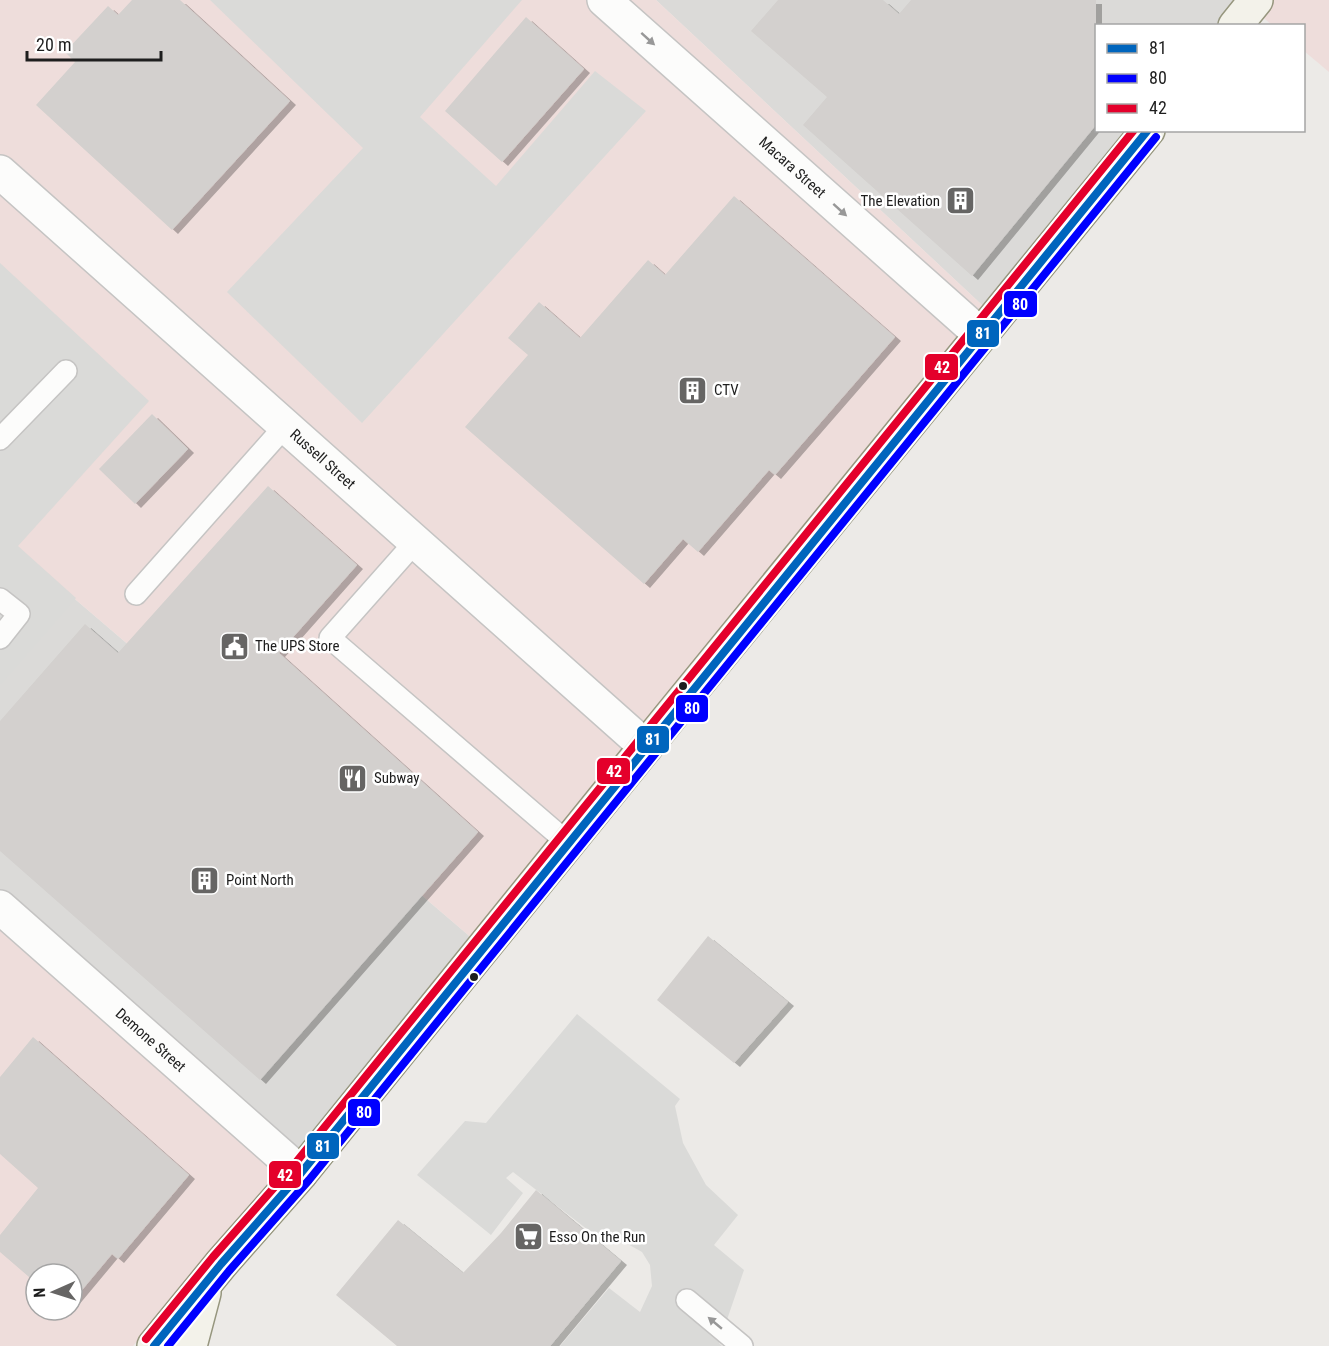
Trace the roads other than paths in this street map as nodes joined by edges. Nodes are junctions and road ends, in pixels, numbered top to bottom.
1 (604, 0) edge
2 (1256, 0) edge
3 (1237, 24) edge
4 (1146, 132) edge
5 (4, 184) edge
6 (981, 335) junction
7 (66, 371) dead end
8 (286, 425) junction
9 (0, 438) edge
10 (416, 541) junction
11 (136, 594) dead end
12 (0, 599) edge
13 (0, 638) edge
14 (646, 747) junction
15 (568, 843) junction
16 (0, 907) edge
17 (302, 1173) junction
18 (207, 1282) junction
19 (687, 1300) dead end
20 (154, 1346) edge
21 (190, 1346) edge
22 (742, 1346) edge

1 -> 6 street, Macara Street
2 - 3 main road
4 - 6 main road
5 - 8 street, Russell Street
6 - 14 main road
7 - 9 lane
8 - 10 street, Russell Street
8 - 11 lane
10 - 14 street, Russell Street
10 - 15 lane
12 - 13 lane
14 - 15 main road
15 - 17 main road
16 - 17 street, Demone Street
17 - 18 main road
18 - 20 main road
18 - 21 main road
22 -> 19 lane

